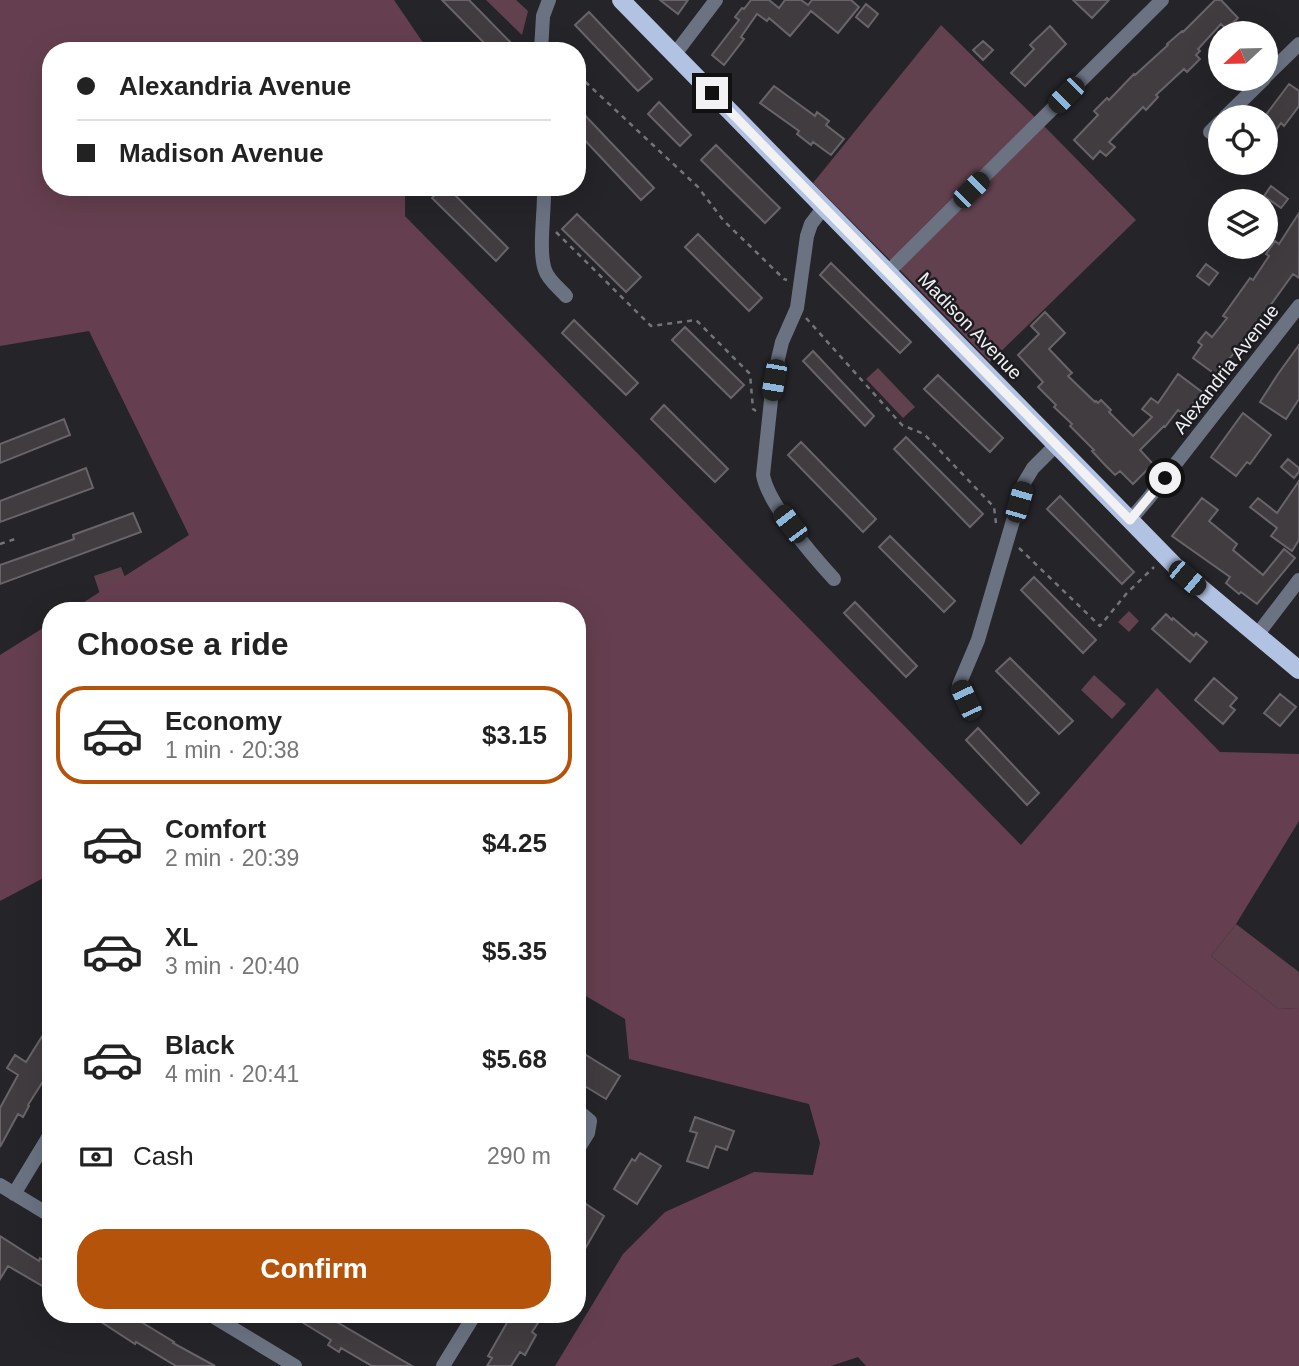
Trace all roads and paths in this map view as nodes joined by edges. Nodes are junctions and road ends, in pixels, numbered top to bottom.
1 (549, 0) edge
2 (621, 0) edge
3 (716, 0) edge
4 (1162, 0) edge
5 (542, 42) edge
6 (1296, 46) edge
7 (674, 54) junction
8 (1278, 64) edge
9 (586, 82) edge
10 (1251, 91) edge
11 (1237, 105) edge
12 (544, 196) edge
13 (824, 207) junction
14 (544, 219) junction
15 (888, 272) junction
16 (801, 286) junction
17 (566, 296) dead end
18 (1299, 306) edge
19 (797, 308) junction
20 (768, 421) junction
21 (1056, 445) junction
22 (1130, 520) junction
23 (1008, 538) junction
24 (15, 539) dead end
25 (0, 544) edge
26 (1166, 556) junction
27 (834, 579) dead end
28 (1299, 580) edge
29 (1256, 635) junction
30 (1299, 670) edge
31 (966, 700) dead end
32 (586, 1118) edge
33 (586, 1136) edge
34 (42, 1148) edge
35 (0, 1185) edge
36 (14, 1194) junction
37 (42, 1211) edge
38 (224, 1323) edge
39 (469, 1323) edge
40 (295, 1366) edge
41 (443, 1366) edge

1 - 5 street
2 - 7 main road, Madison Avenue
3 - 7 street
4 - 15 street
6 - 8 street
7 - 13 main road, Madison Avenue
9 - 16 path
10 - 11 street
12 - 14 street
13 - 15 main road, Madison Avenue
13 - 16 street
14 - 17 street
14 - 20 path
15 - 21 main road, Madison Avenue
16 - 19 street
18 - 22 street, Alexandria Avenue
19 - 20 street
19 - 23 path
20 - 27 street
21 - 22 main road, Madison Avenue
21 - 23 street
22 - 26 main road, Madison Avenue
23 - 26 path
23 - 31 street
24 - 25 path
26 - 29 main road, Madison Avenue
28 - 29 street
29 - 30 main road, Madison Avenue
32 - 33 street
34 - 36 street
35 - 36 street
36 - 37 street
38 - 40 street
39 - 41 street

